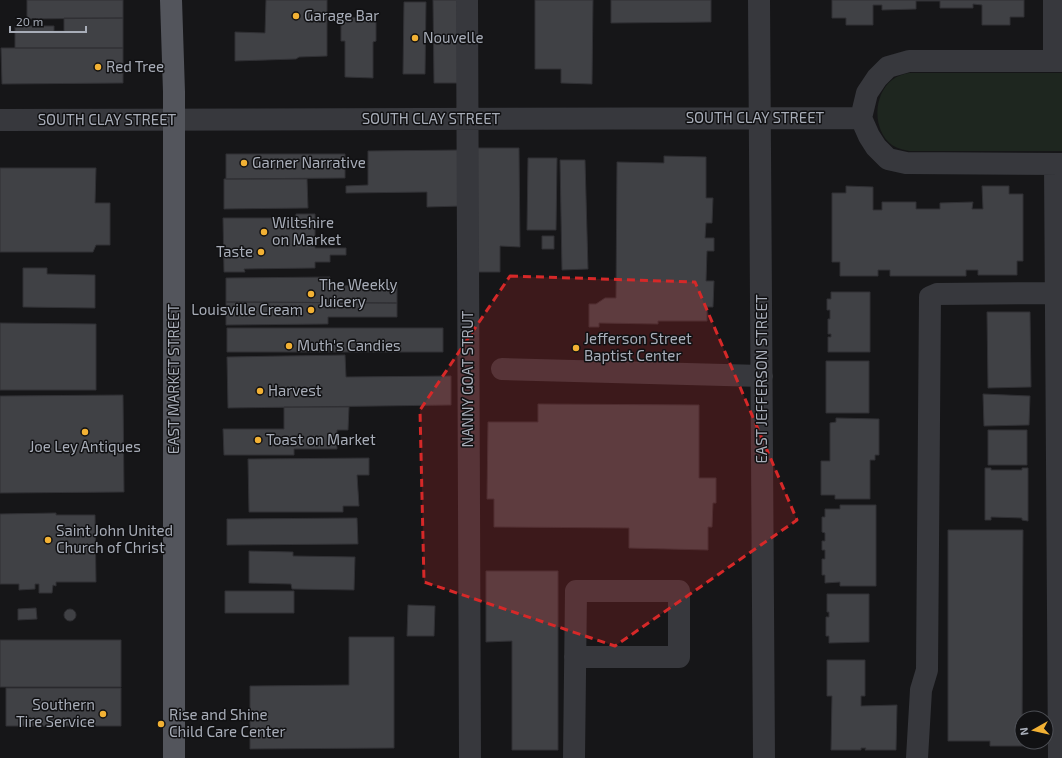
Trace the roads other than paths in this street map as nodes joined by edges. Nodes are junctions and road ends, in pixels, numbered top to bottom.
1 (171, 0) edge
2 (468, 0) edge
3 (759, 0) edge
4 (1054, 0) edge
5 (1058, 61) edge
6 (760, 118) junction
7 (861, 118) junction
8 (468, 119) junction
9 (0, 120) edge
10 (174, 120) junction
11 (1058, 164) edge
12 (1057, 280) edge
13 (502, 369) dead end
14 (762, 376) junction
15 (1059, 523) edge
16 (575, 657) junction
17 (1060, 695) edge
18 (174, 758) edge
19 (470, 758) edge
20 (574, 758) edge
21 (764, 758) edge
22 (917, 758) edge
23 (1059, 758) edge

1 - 10 main road, EAST MARKET STREET
2 - 8 street, NANNY GOAT STRUT
3 - 6 street, EAST JEFFERSON STREET
4 - 5 street
5 - 7 street
6 - 7 street, SOUTH CLAY STREET
6 - 8 street, SOUTH CLAY STREET
6 - 14 street, EAST JEFFERSON STREET
7 - 11 street
8 - 10 street, SOUTH CLAY STREET
8 - 19 street, NANNY GOAT STRUT
9 - 10 street, SOUTH CLAY STREET
10 - 18 main road, EAST MARKET STREET
11 - 12 street
12 - 15 street
12 - 22 street
13 - 14 street
14 - 21 street, EAST JEFFERSON STREET
15 - 17 street
16 - 16 street
16 - 20 street
17 - 23 street

